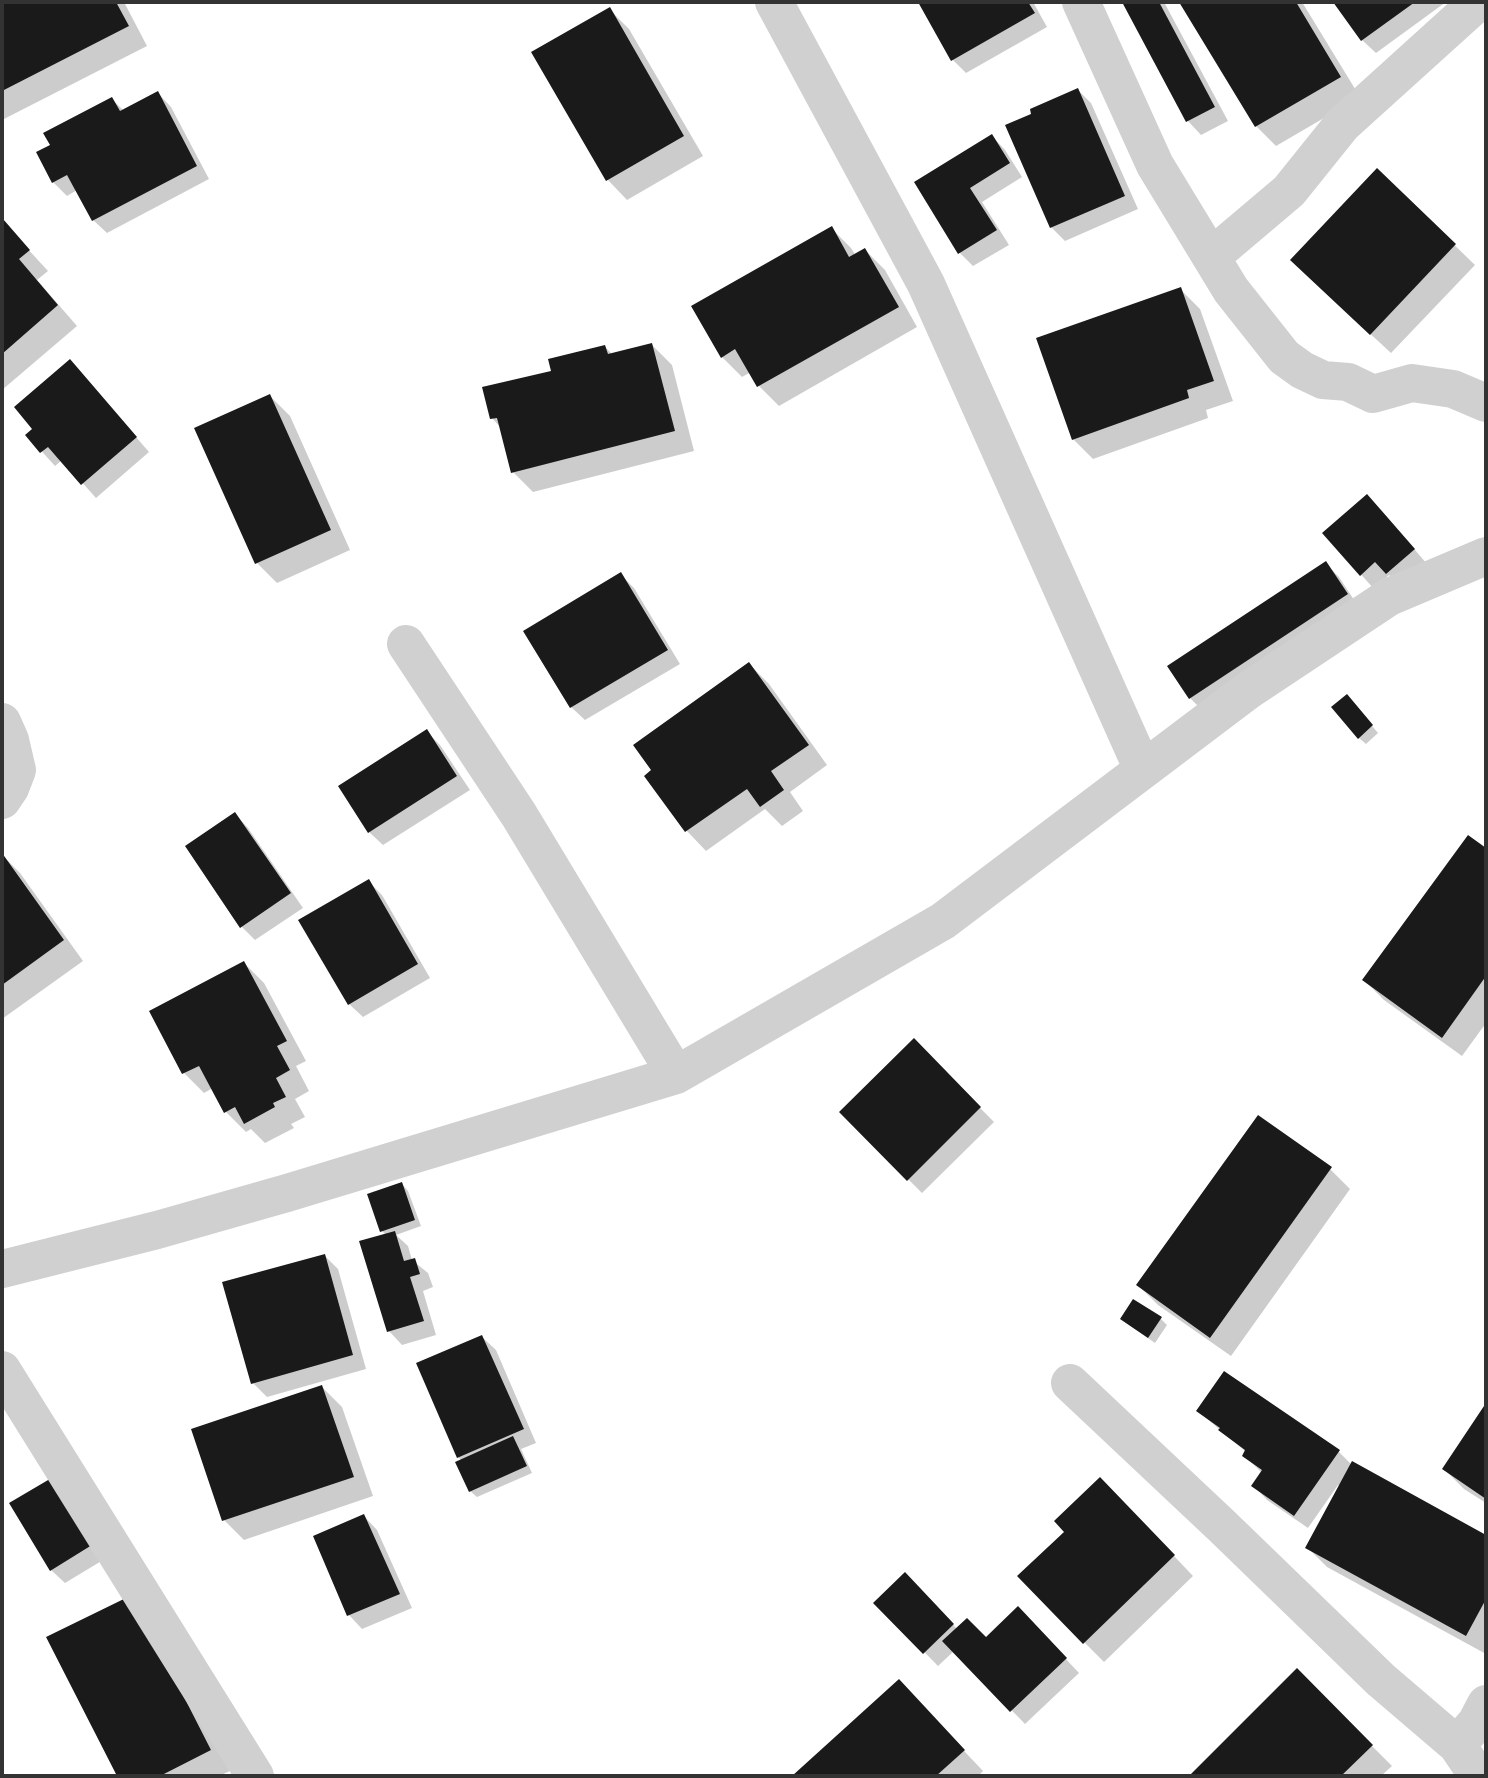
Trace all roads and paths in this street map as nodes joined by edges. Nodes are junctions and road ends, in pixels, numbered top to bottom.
1 (775, 2) edge
2 (1080, 2) edge
3 (1478, 2) edge
4 (1211, 257) junction
5 (1486, 403) edge
6 (1486, 556) edge
7 (406, 644) dead end
8 (2, 722) edge
9 (1143, 770) junction
10 (2, 800) edge
11 (676, 1075) junction
12 (2, 1269) edge
13 (2, 1370) edge
14 (1070, 1383) dead end
15 (1486, 1704) edge
16 (1457, 1745) junction
17 (255, 1776) edge
18 (1478, 1776) edge

1 - 9 street
2 - 4 street
3 - 4 street
4 - 5 street
6 - 9 street
7 - 11 street
8 - 10 street
9 - 11 street
11 - 12 street
13 - 17 street
14 - 16 street
15 - 16 street
16 - 18 street

